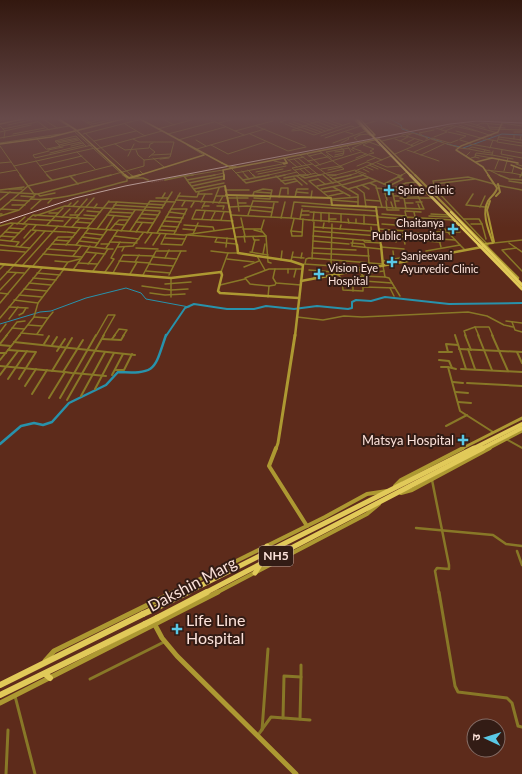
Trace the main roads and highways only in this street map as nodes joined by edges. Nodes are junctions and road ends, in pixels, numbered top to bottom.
1 (391, 155) edge
2 (409, 173) junction
3 (484, 245) junction
4 (522, 283) edge
5 (522, 289) edge
6 (521, 421) edge
7 (522, 429) edge
8 (492, 441) junction
9 (267, 546) road end
10 (270, 552) junction
11 (262, 563) junction
12 (255, 573) road end
13 (0, 685) edge
14 (0, 695) edge

1 - 2 highway, bridge
2 - 3 highway
2 - 3 highway
3 - 4 highway
3 - 5 highway
6 - 8 highway, Dakshin Marg / NH5
7 - 8 highway, Dakshin Marg / NH5
8 - 10 highway, Dakshin Marg / NH5
8 - 11 highway, Dakshin Marg / NH5
9 - 10 highway
10 - 13 highway, Dakshin Marg / NH5, bridge
11 - 12 highway
11 - 14 highway, Dakshin Marg / NH5, bridge

